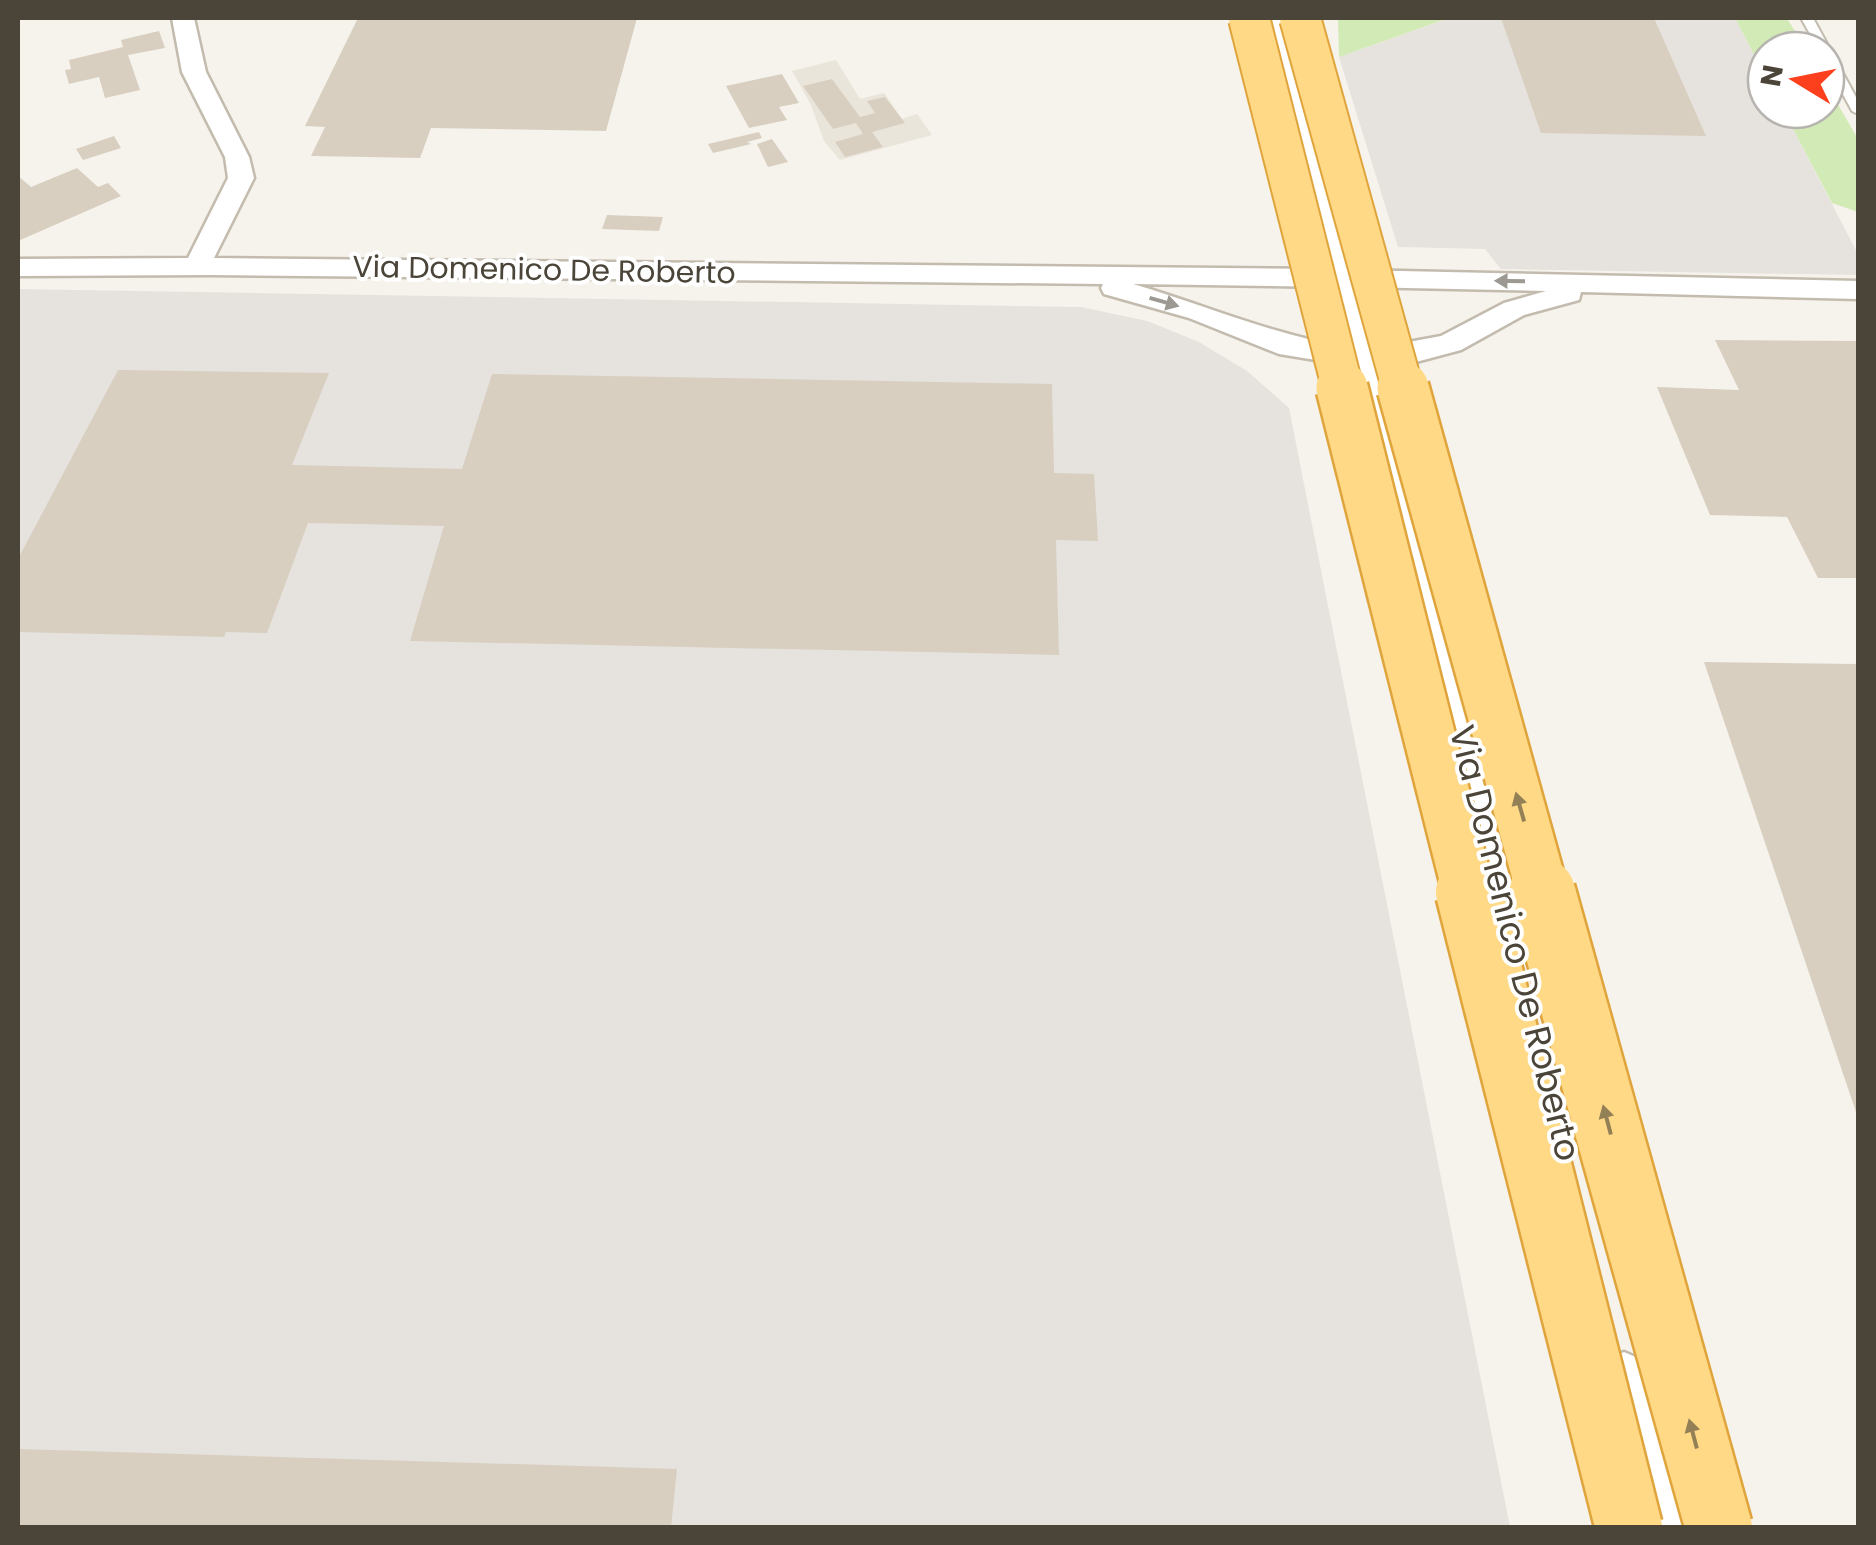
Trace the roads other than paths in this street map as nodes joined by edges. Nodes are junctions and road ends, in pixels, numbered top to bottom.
1 (183, 18) edge
2 (1248, 18) edge
3 (1277, 18) edge
4 (1300, 18) edge
5 (197, 266) junction
6 (18, 268) edge
7 (1070, 275) junction
8 (1346, 278) junction
9 (1607, 284) junction
10 (1858, 290) edge
11 (1366, 359) junction
12 (1629, 1528) edge
13 (1663, 1528) edge
14 (1720, 1528) edge

1 - 5 street
2 - 12 highway, bridge
3 - 8 street, Via Domenico De Roberto
14 -> 4 highway, bridge
5 - 6 street, Via Domenico De Roberto
5 - 7 street, Via Domenico De Roberto
7 - 8 street, Via Domenico De Roberto
7 -> 11 street, Via Domenico De Roberto
9 -> 8 street, Via Domenico De Roberto
8 - 11 street, Via Domenico De Roberto
9 - 10 street, Via Domenico De Roberto
9 - 11 street, Via Domenico De Roberto
11 - 13 street, Via Domenico De Roberto

